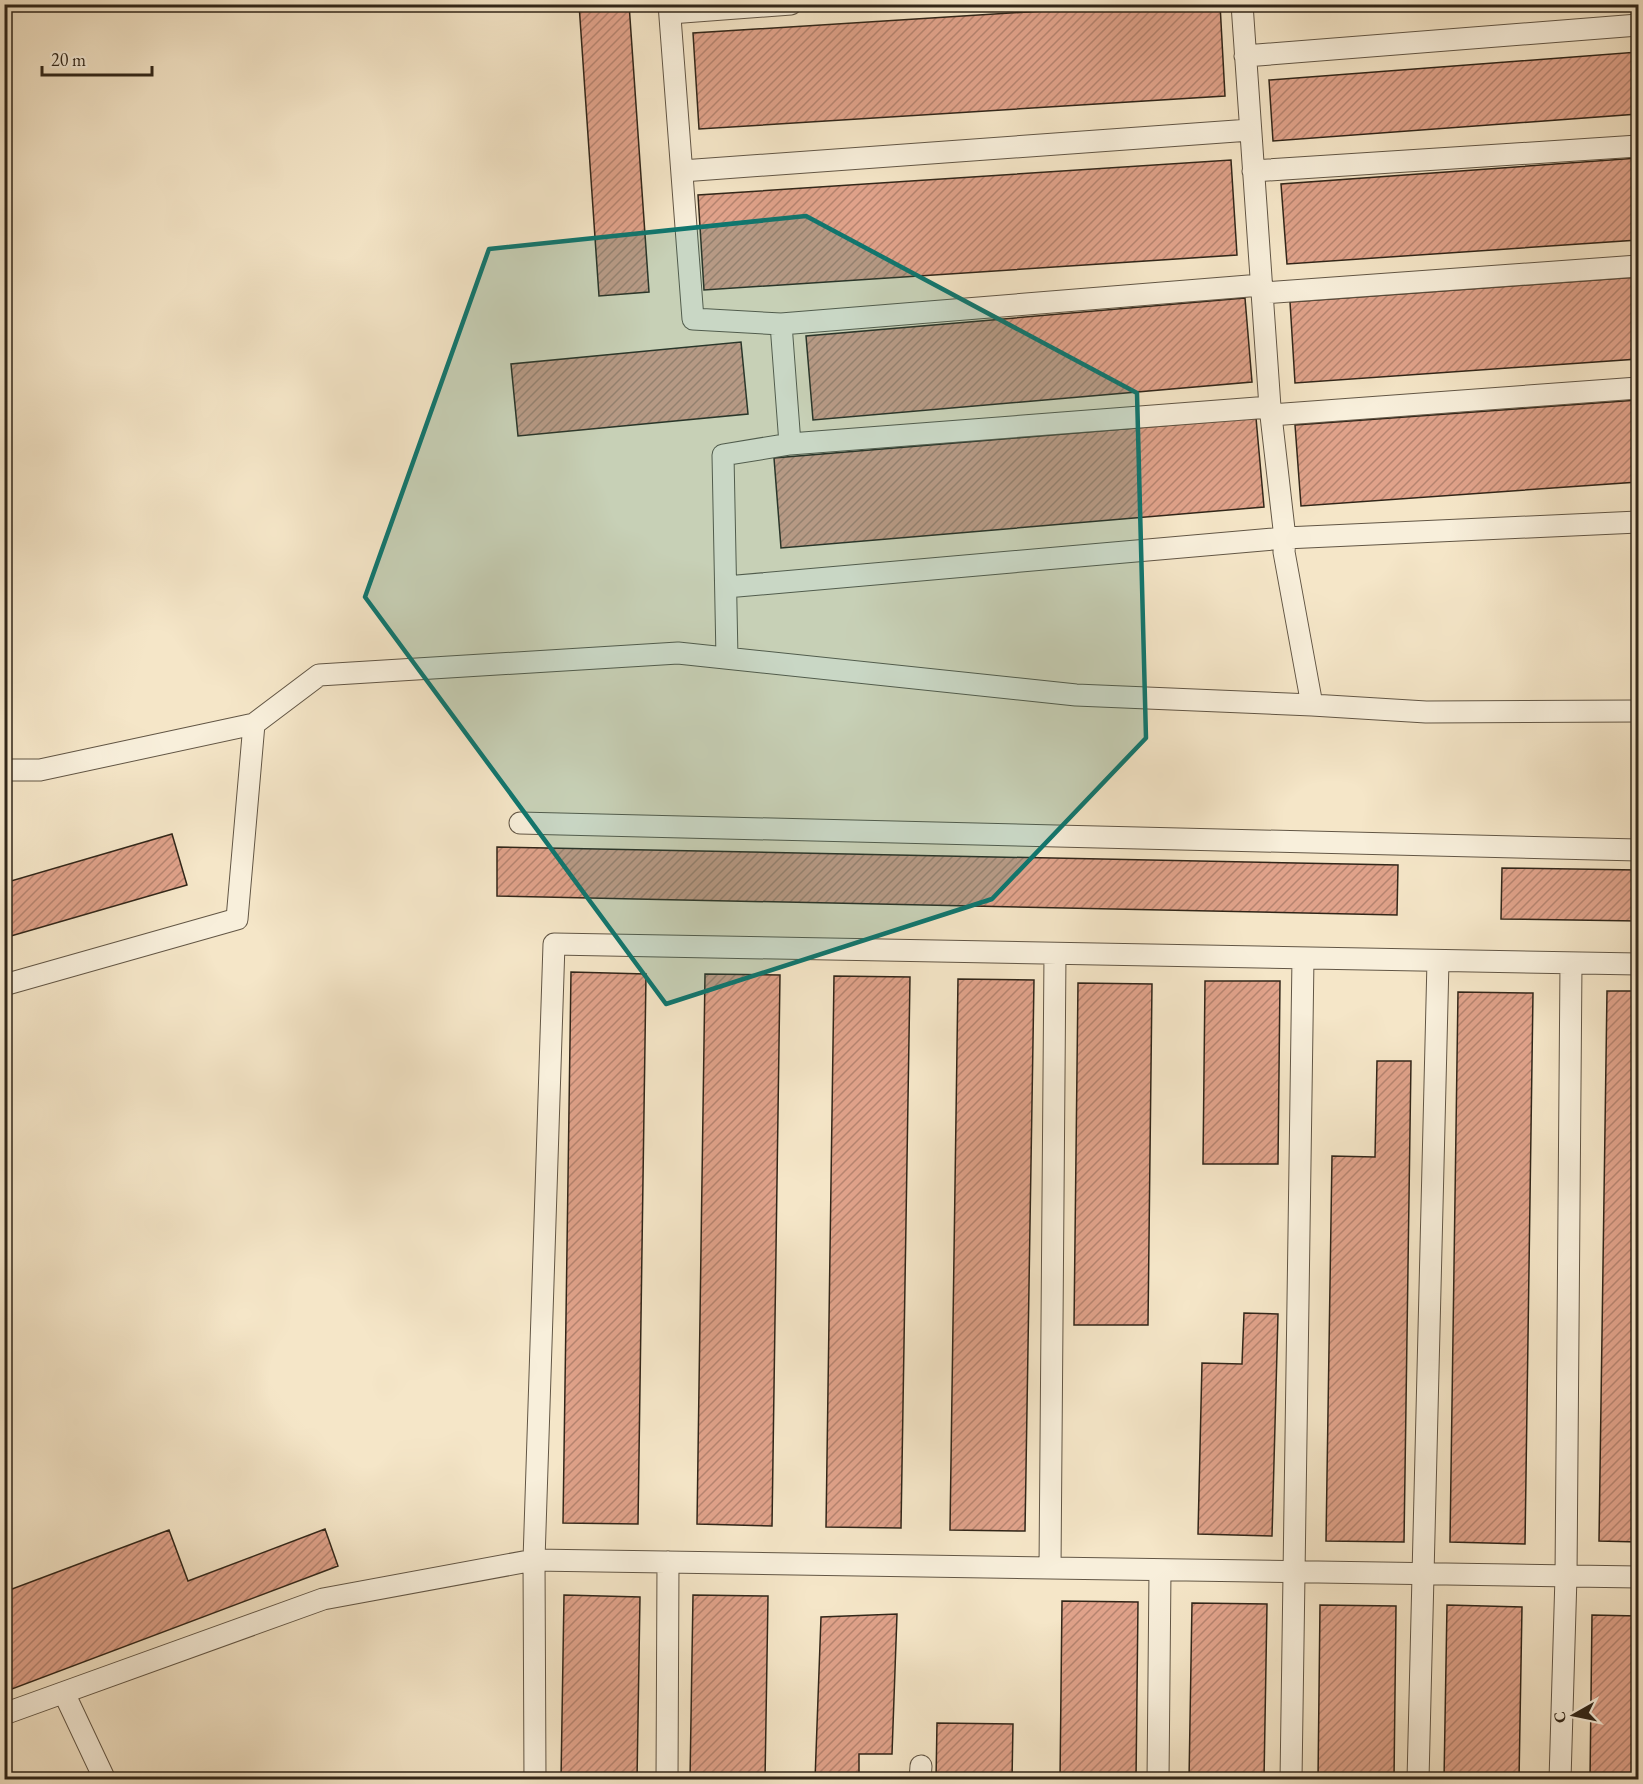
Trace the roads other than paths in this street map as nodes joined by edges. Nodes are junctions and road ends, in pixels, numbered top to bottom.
1 (791, 4) edge
2 (1242, 4) edge
3 (669, 9) edge
4 (1638, 25) edge
5 (1245, 56) junction
6 (1251, 130) junction
7 (1638, 146) edge
8 (682, 171) junction
9 (1253, 171) junction
10 (1638, 266) edge
11 (1262, 289) junction
12 (781, 324) junction
13 (1638, 388) edge
14 (1270, 411) junction
15 (790, 444) junction
16 (1638, 522) edge
17 (1285, 538) junction
18 (726, 587) junction
19 (727, 658) junction
20 (1312, 705) junction
21 (1638, 711) edge
22 (254, 724) junction
23 (4, 770) edge
24 (520, 823) dead end
25 (1638, 850) edge
26 (1055, 954) junction
27 (1304, 958) junction
28 (1438, 961) junction
29 (1571, 963) junction
30 (1638, 964) edge
31 (4, 985) edge
32 (534, 1560) junction
33 (668, 1562) junction
34 (1050, 1568) junction
35 (1160, 1570) junction
36 (1294, 1572) junction
37 (1423, 1574) junction
38 (1566, 1576) junction
39 (1638, 1577) edge
40 (64, 1693) junction
41 (4, 1714) edge
42 (105, 1779) edge
43 (535, 1779) edge
44 (667, 1779) edge
45 (1158, 1779) edge
46 (1291, 1779) edge
47 (1418, 1779) edge
48 (1560, 1779) edge

1 - 3 lane
2 - 5 lane
3 - 8 lane
4 - 5 lane
5 - 6 lane
6 - 8 lane
6 - 9 lane
7 - 9 lane
8 - 12 lane
9 - 11 lane
10 - 11 lane
11 - 12 lane
11 - 14 lane
12 - 15 lane
13 - 14 lane
14 - 15 lane
14 - 17 lane
15 - 18 lane
16 - 17 lane
17 - 18 lane
17 - 20 lane
18 - 19 lane
19 - 20 lane
19 - 22 lane
20 - 21 lane
22 - 23 lane
22 - 31 lane
24 - 25 lane
26 - 27 lane
26 - 32 lane
26 - 34 lane
27 - 28 lane
27 - 36 lane
28 - 29 lane
28 - 37 lane
29 - 30 lane
29 - 38 lane
32 - 33 lane
32 - 40 lane
32 - 43 lane
33 - 34 lane
33 - 44 lane
34 - 35 lane
35 - 36 lane
35 - 45 lane
36 - 37 lane
36 - 46 lane
37 - 38 lane
37 - 47 lane
38 - 39 lane
38 - 48 lane
40 - 41 lane
40 - 42 lane

